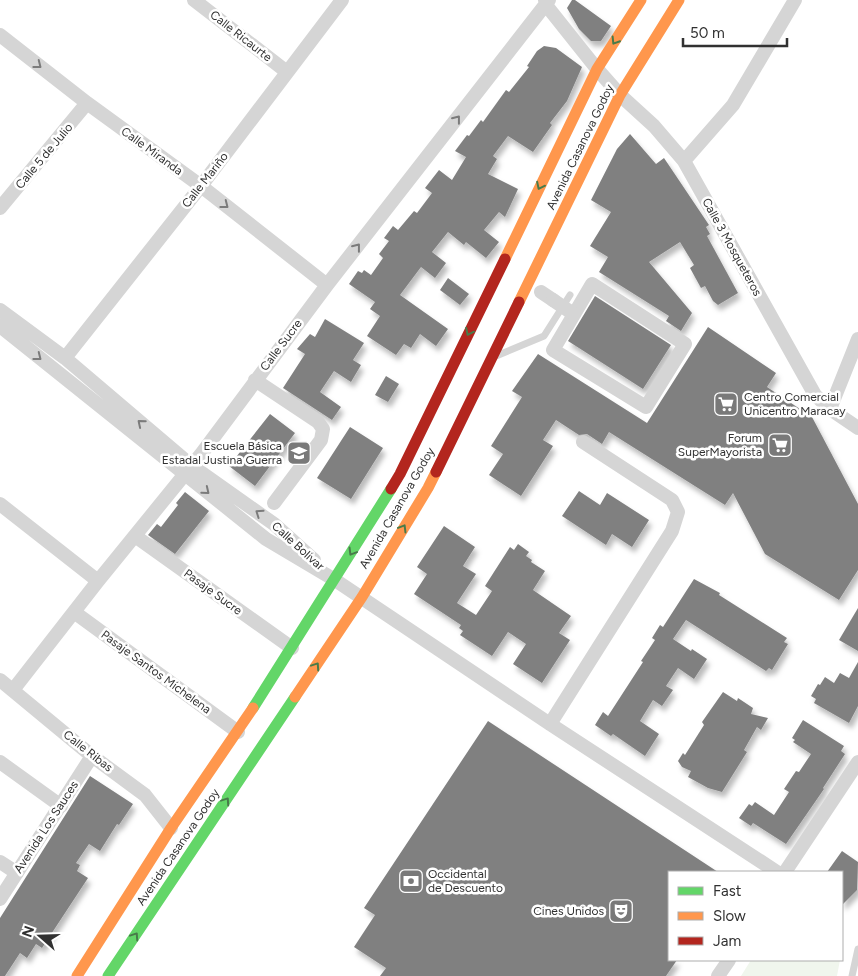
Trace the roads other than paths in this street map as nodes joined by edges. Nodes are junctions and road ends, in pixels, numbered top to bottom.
1 (194, 0) edge
2 (342, 0) edge
3 (641, 0) edge
4 (679, 0) edge
5 (796, 0) edge
6 (547, 2) edge
7 (0, 36) edge
8 (597, 69) junction
9 (288, 72) junction
10 (620, 95) junction
11 (87, 103) junction
12 (684, 161) junction
13 (201, 186) junction
14 (0, 208) edge
15 (327, 285) junction
16 (541, 292) dead end
17 (570, 295) dead end
18 (0, 310) edge
19 (573, 314) junction
20 (0, 326) edge
21 (858, 339) edge
22 (64, 358) junction
23 (491, 358) junction
24 (255, 380) junction
25 (830, 409) junction
26 (858, 428) edge
27 (583, 442) dead end
28 (188, 470) junction
29 (274, 503) dead end
30 (0, 504) edge
31 (135, 536) junction
32 (335, 580) junction
33 (98, 581) junction
34 (362, 597) junction
35 (74, 612) junction
36 (292, 648) junction
37 (0, 680) edge
38 (14, 690) junction
39 (550, 724) junction
40 (238, 732) junction
41 (92, 756) junction
42 (0, 762) edge
43 (858, 762) edge
44 (61, 806) junction
45 (171, 828) junction
46 (0, 862) edge
47 (775, 871) edge
48 (786, 871) edge
49 (17, 873) junction
50 (0, 899) edge
51 (858, 949) edge
52 (728, 961) edge
53 (77, 976) edge
54 (108, 976) edge
55 (718, 976) edge
56 (852, 976) edge

1 - 9 street, Calle Ricaurte
2 - 9 street, Calle Mariño
3 -> 8 street, Avenida Casanova Godoy
4 - 10 street, Avenida Casanova Godoy
5 - 12 street
6 - 8 street, Calle 3 Mosqueteros
15 -> 6 street, Calle Sucre
7 -> 11 street, Calle Miranda
8 - 10 street, Calle 3 Mosqueteros
8 -> 32 street, Avenida Casanova Godoy
9 - 13 street, Calle Mariño
10 - 12 street, Calle 3 Mosqueteros
10 - 23 street, Avenida Casanova Godoy
11 - 13 street, Calle Miranda
11 - 14 street, Calle 5 de Julio
12 - 25 street, Calle 3 Mosqueteros
13 -> 15 street, Calle Miranda
13 - 22 street, Calle Mariño
15 - 24 street, Calle Sucre
16 - 19 street, bridge
17 - 23 lane
18 - 22 street, Calle Bolivar
19 - 19 street
20 -> 28 street, Calle Bolivar
21 - 25 street
28 -> 22 street, Calle Bolivar
34 -> 23 street, Avenida Casanova Godoy
24 - 28 street, Calle Sucre
24 - 29 street
25 - 26 street, Calle 3 Mosqueteros
27 - 39 street
28 - 31 street, Calle Sucre
28 - 32 street, Calle Bolivar
30 - 33 street
31 - 33 street, Calle Sucre
31 - 36 street, Pasaje Sucre
32 - 34 street, Calle Bolivar
32 - 36 street, Avenida Casanova Godoy
33 - 35 street, Calle Sucre
34 - 39 street, Calle Bolivar
54 -> 34 street, Avenida Casanova Godoy
35 - 38 street, Calle Sucre
35 - 40 street, Pasaje Santos Michelena
36 - 40 street, Avenida Casanova Godoy
37 - 38 street, Calle Ribas
38 - 41 street, Calle Ribas
39 - 47 street, Calle Bolivar
40 - 45 street, Avenida Casanova Godoy
41 - 44 street, Avenida Los Sauces
41 - 45 street, Calle Ribas
42 - 44 street
43 - 48 street
44 - 49 street, Avenida Los Sauces
45 - 53 street, Avenida Casanova Godoy
46 - 49 street
49 - 50 street, Avenida Los Sauces
51 - 56 lane
52 - 55 street

